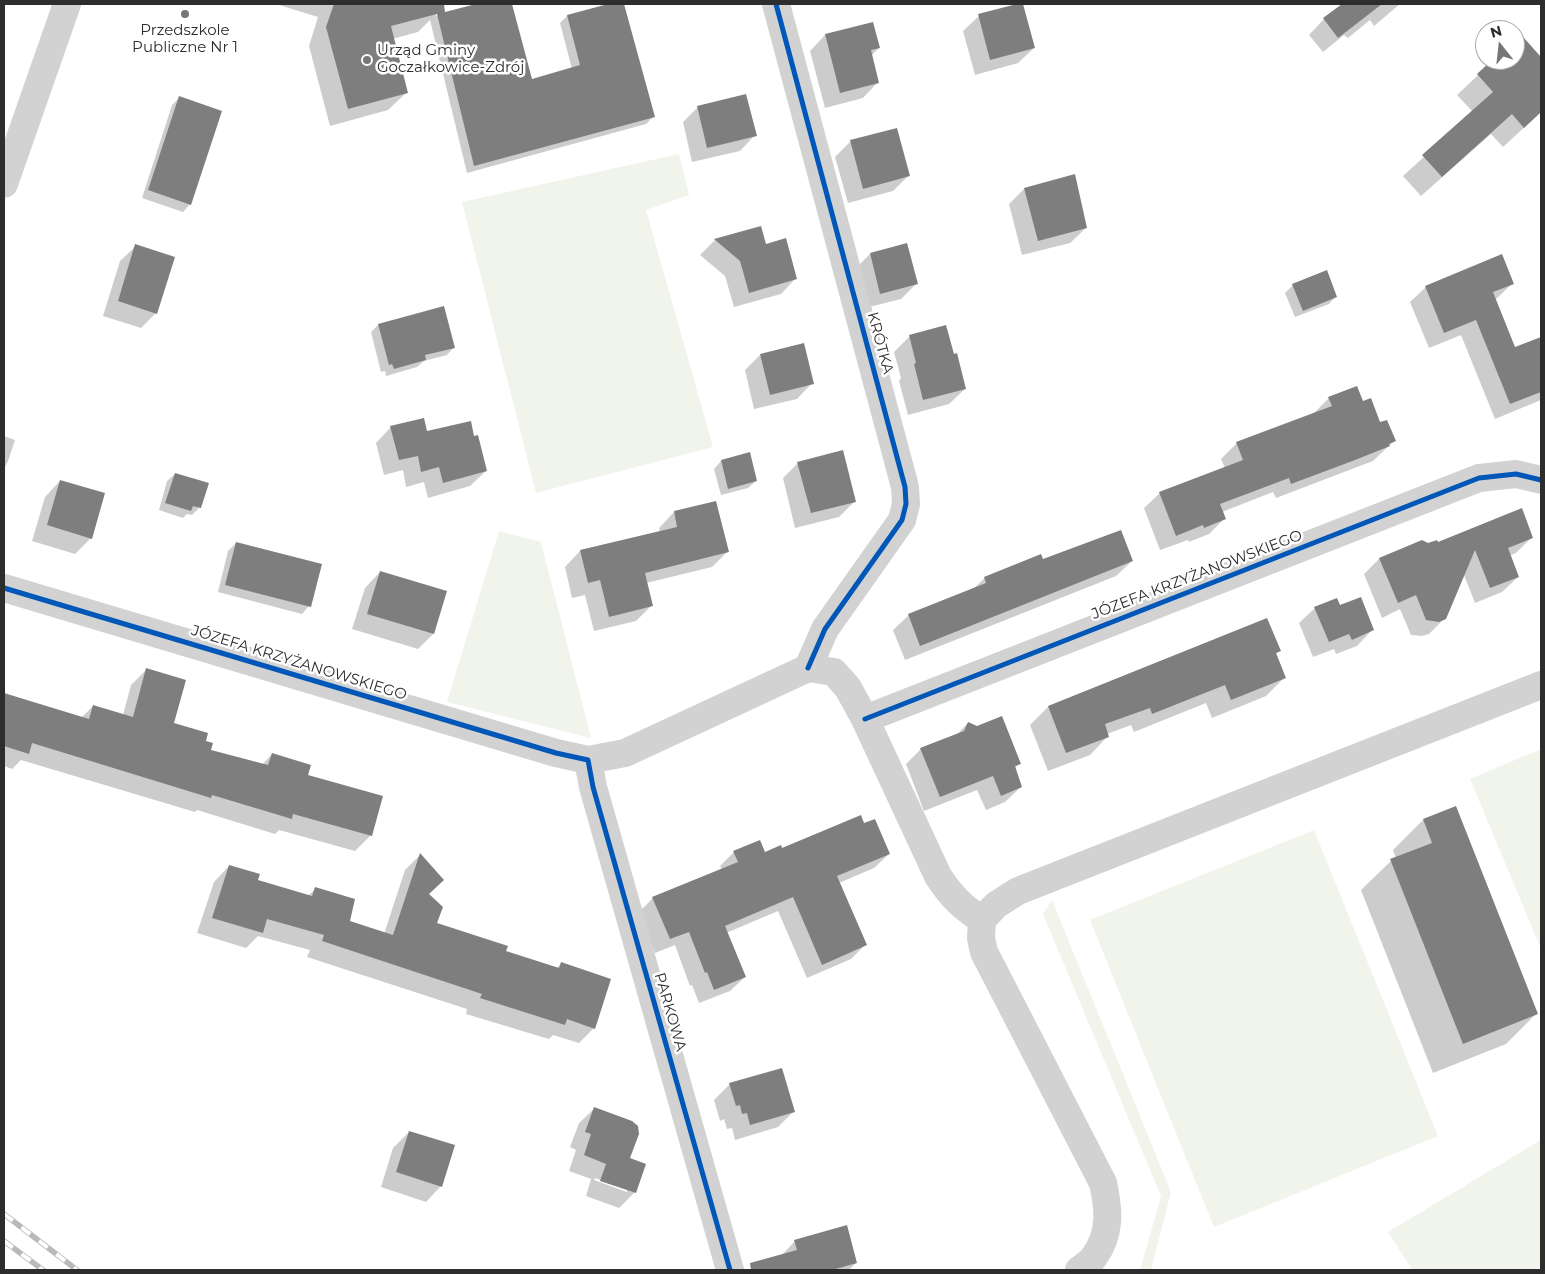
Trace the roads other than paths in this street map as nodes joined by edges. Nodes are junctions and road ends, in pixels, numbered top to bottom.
1 (67, 4) edge
2 (776, 4) edge
3 (4, 184) edge
4 (1541, 480) edge
5 (4, 588) edge
6 (808, 668) junction
7 (1541, 685) edge
8 (865, 719) junction
9 (588, 760) junction
10 (982, 920) junction
11 (730, 1270) edge
12 (1079, 1270) edge

1 - 3 street
2 - 6 street, KRÓTKA
4 - 8 street, JÓZEFA KRZYŻANOWSKIEGO
5 - 9 street, JÓZEFA KRZYŻANOWSKIEGO
6 - 8 street
6 - 9 street, JÓZEFA KRZYŻANOWSKIEGO
7 - 10 street
8 - 10 street
9 - 11 street, PARKOWA
10 - 12 street

